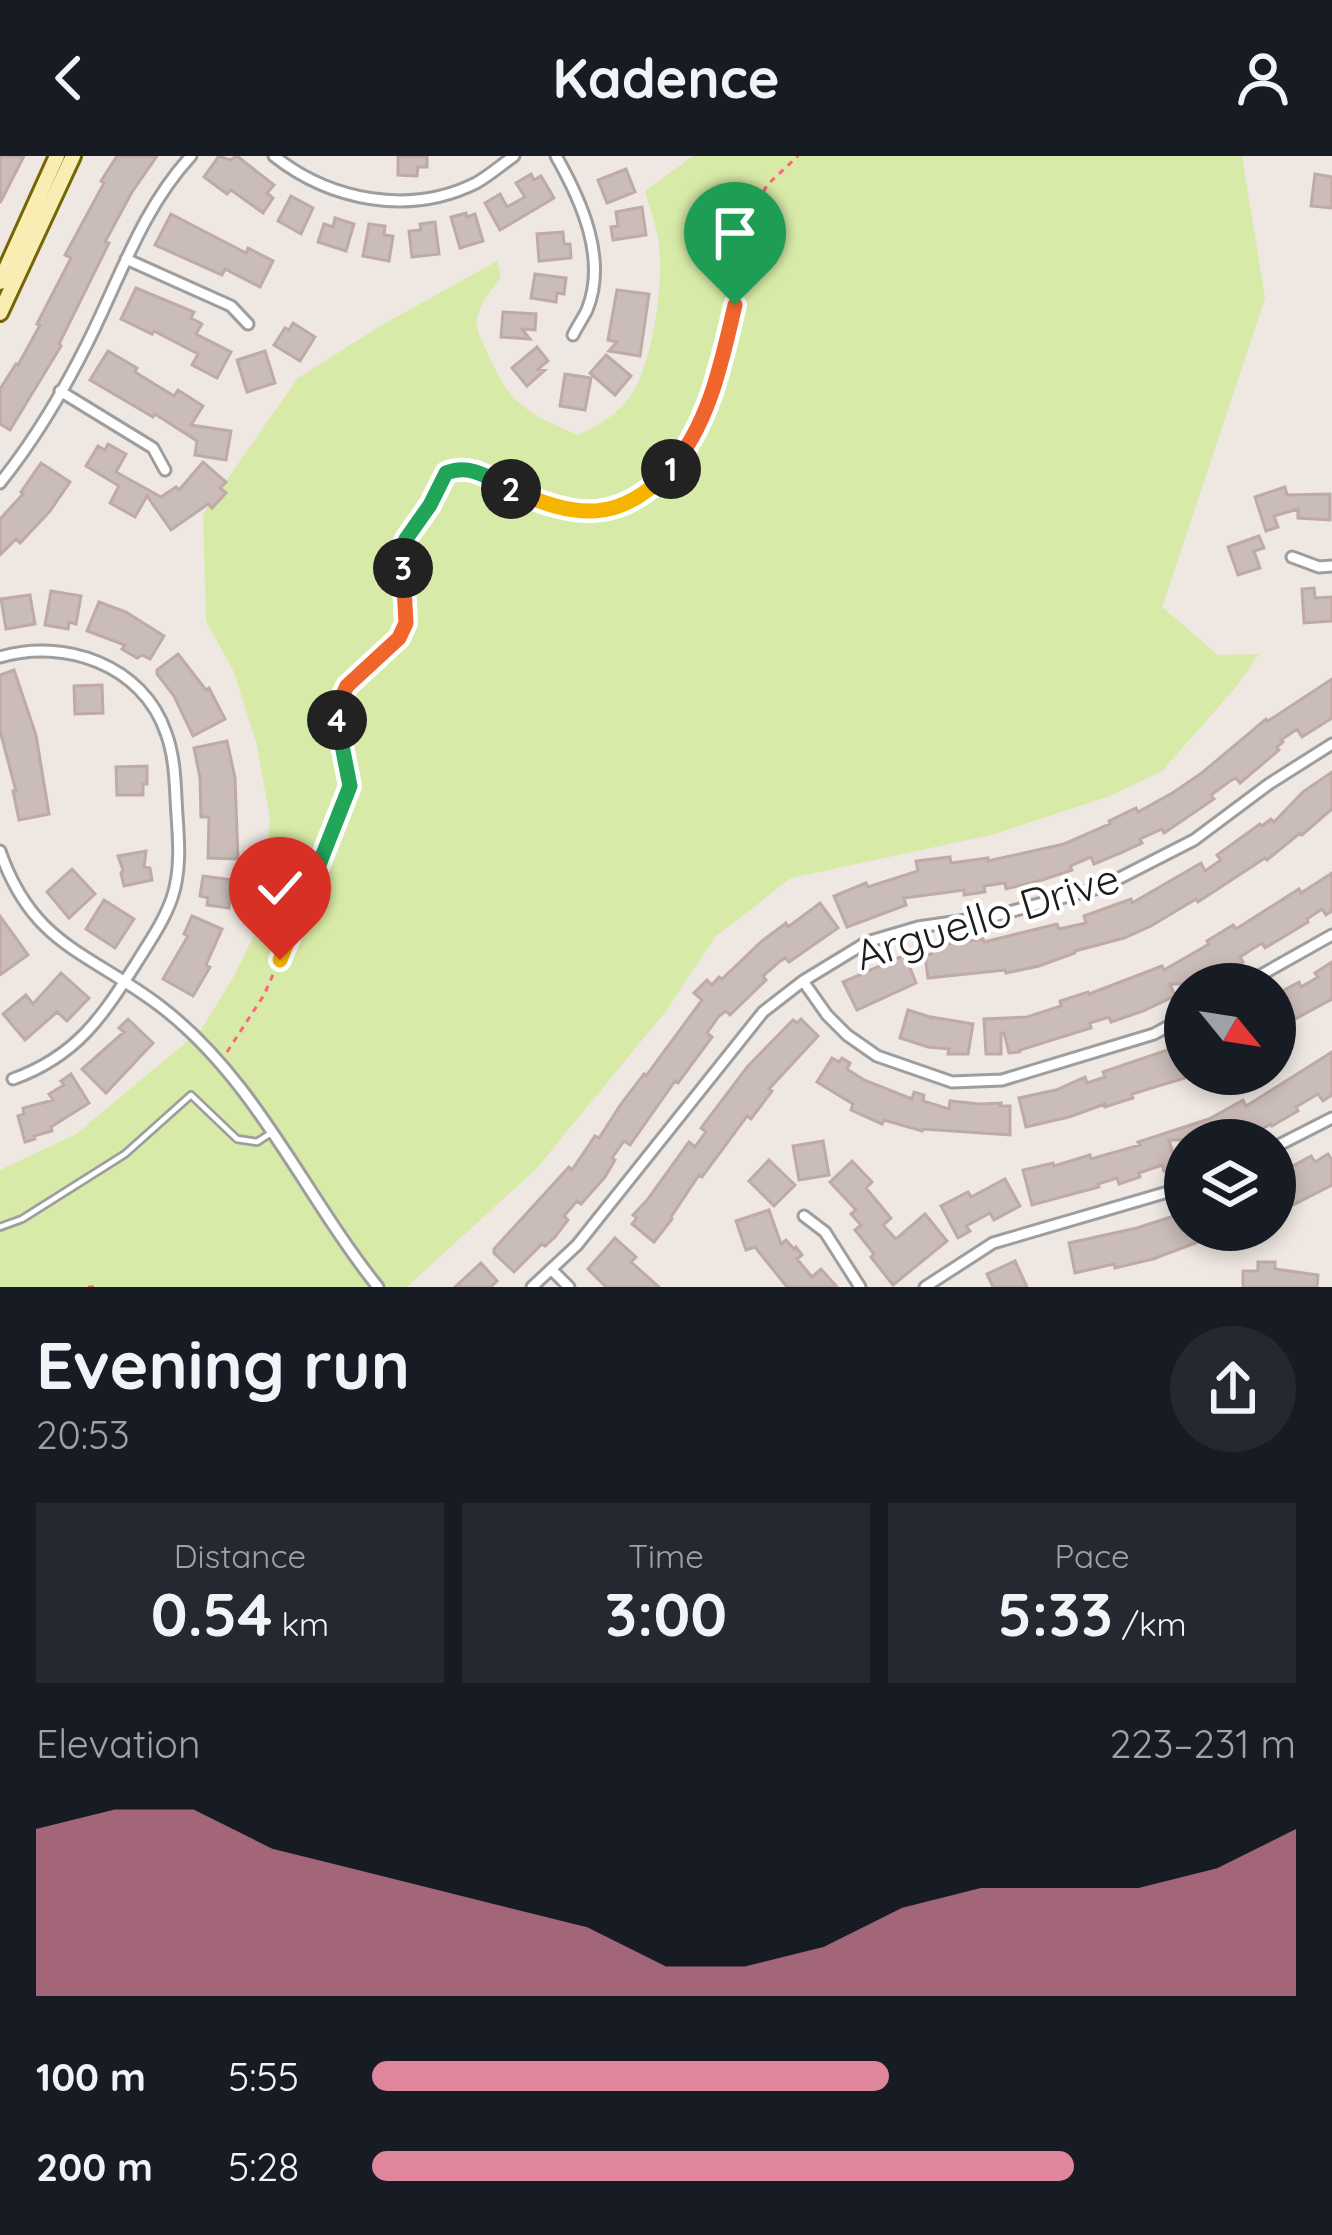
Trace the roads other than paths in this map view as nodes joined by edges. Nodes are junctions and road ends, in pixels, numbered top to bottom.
1 (57, 156) edge
2 (73, 156) edge
3 (191, 156) edge
4 (274, 156) edge
5 (514, 156) edge
6 (556, 156) edge
7 (126, 259) junction
8 (0, 282) edge
9 (0, 313) edge
10 (248, 324) dead end
11 (573, 335) dead end
12 (60, 391) junction
13 (165, 470) dead end
14 (0, 483) edge
15 (1292, 557) dead end
16 (1332, 566) edge
17 (0, 657) edge
18 (1332, 744) edge
19 (0, 851) edge
20 (1332, 935) edge
21 (1282, 963) edge
22 (803, 981) junction
23 (124, 982) junction
24 (1164, 1029) edge
25 (13, 1079) dead end
26 (1332, 1118) edge
27 (272, 1133) junction
28 (1296, 1136) edge
29 (1164, 1193) edge
30 (804, 1216) dead end
31 (0, 1227) edge
32 (551, 1269) junction
33 (378, 1287) edge
34 (532, 1287) edge
35 (568, 1287) edge
36 (860, 1287) edge
37 (925, 1287) edge

1 - 8 main road
2 - 9 main road
3 - 7 street
4 - 5 street
6 - 11 street
7 - 10 street
7 - 12 street
12 - 13 street
12 - 14 street
15 - 16 street
17 - 23 street
18 - 22 street, Arguello Drive
19 - 23 street
20 - 21 street
22 - 24 street
22 - 32 street, Arguello Drive
23 - 25 street
23 - 27 street
26 - 28 street
27 - 31 lane
27 - 33 street
29 - 37 street
30 - 36 street
32 - 34 street, Arguello Drive
32 - 35 street

